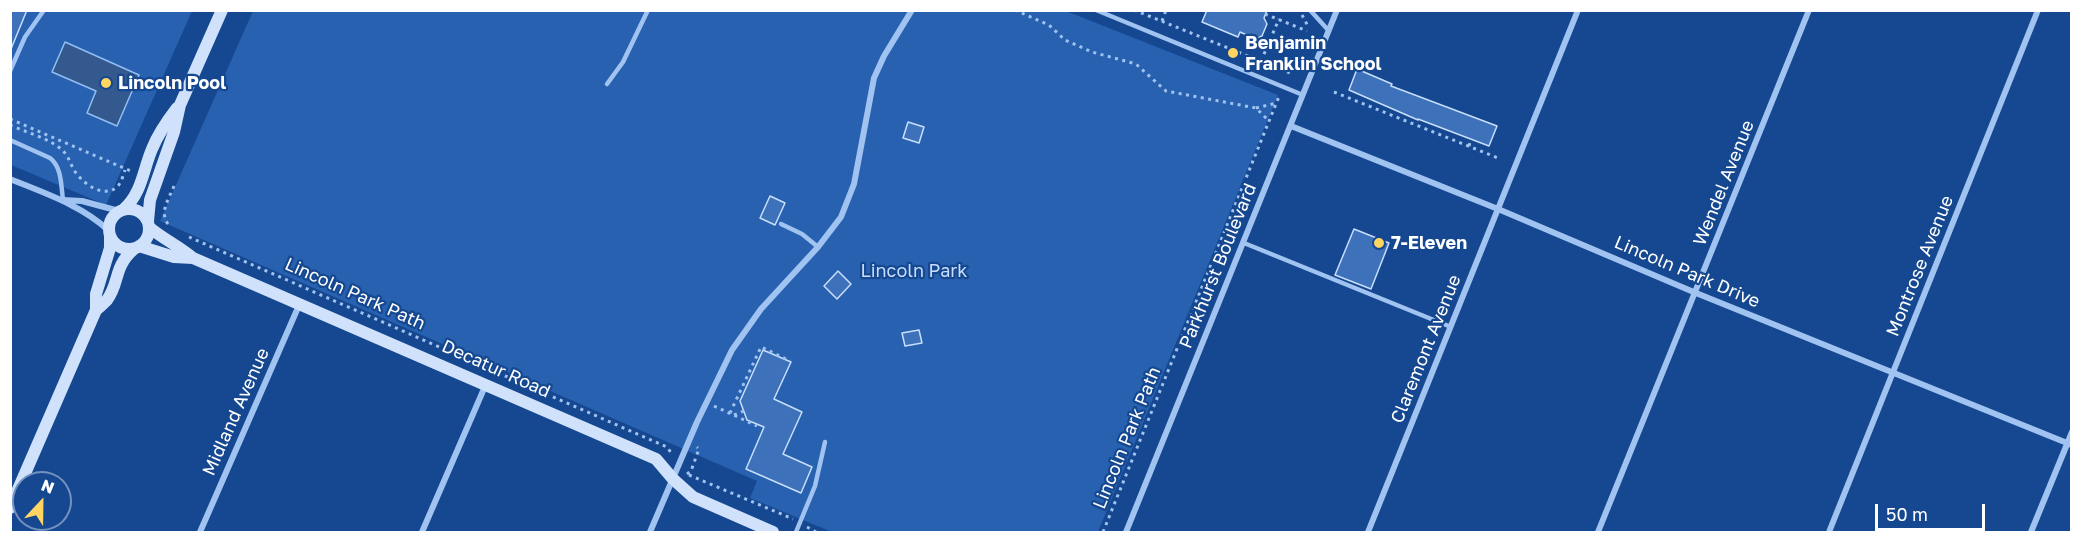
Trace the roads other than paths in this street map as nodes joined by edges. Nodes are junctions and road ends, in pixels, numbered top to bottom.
1 (44, 10) edge
2 (222, 10) edge
3 (648, 10) edge
4 (912, 10) edge
5 (1096, 10) edge
6 (1310, 10) edge
7 (1337, 10) edge
8 (1578, 10) edge
9 (1809, 10) edge
10 (2038, 10) edge
11 (1329, 31) junction
12 (10, 71) edge
13 (607, 84) dead end
14 (1304, 94) junction
15 (180, 105) junction
16 (1291, 126) junction
17 (10, 140) edge
18 (10, 178) edge
19 (63, 200) junction
20 (1498, 209) junction
21 (121, 210) junction
22 (148, 224) junction
23 (781, 224) dead end
24 (109, 233) junction
25 (1244, 243) junction
26 (136, 247) junction
27 (818, 247) junction
28 (193, 258) junction
29 (1696, 293) junction
30 (300, 303) junction
31 (96, 310) junction
32 (1451, 327) junction
33 (1893, 373) junction
34 (486, 384) junction
35 (2072, 432) edge
36 (825, 442) dead end
37 (2069, 444) edge
38 (673, 479) junction
39 (10, 508) edge
40 (200, 532) edge
41 (422, 532) edge
42 (650, 532) edge
43 (773, 532) edge
44 (796, 532) edge
45 (1126, 532) edge
46 (1368, 532) edge
47 (1598, 532) edge
48 (1829, 532) edge
49 (2031, 532) edge

1 - 12 lane
2 - 15 street
3 - 13 lane
4 - 27 street
5 - 14 lane
6 - 11 lane
7 - 11 street, Parkhurst Boulevard
8 - 20 street, Claremont Avenue
9 - 29 street, Wendel Avenue
10 - 33 street, Montrose Avenue
11 - 14 street, Parkhurst Boulevard
14 - 16 street, Parkhurst Boulevard
15 - 21 street
15 - 22 street
16 - 20 street, Lincoln Park Drive
16 - 25 street, Parkhurst Boulevard
17 - 19 lane
18 - 19 street
19 - 21 street
19 - 24 street
20 - 29 street, Lincoln Park Drive
20 - 32 street, Claremont Avenue
21 - 22 street
21 - 24 street
22 - 26 street
22 - 28 street, Decatur Road
23 - 27 lane
24 - 26 street
24 - 31 street
25 - 32 lane
25 - 45 street, Parkhurst Boulevard
26 - 28 street, Decatur Road
26 - 31 street
27 - 38 street
28 - 30 street, Decatur Road
29 - 33 street, Lincoln Park Drive
29 - 47 street, Wendel Avenue
30 - 34 street, Decatur Road
30 - 40 street, Midland Avenue
31 - 39 street
32 - 46 street, Claremont Avenue
33 - 37 street, Lincoln Park Drive
33 - 48 street, Montrose Avenue
34 - 38 street, Decatur Road
34 - 41 street
35 - 37 street
36 - 44 lane
37 - 49 street
38 - 42 street
38 - 43 street, Decatur Road

